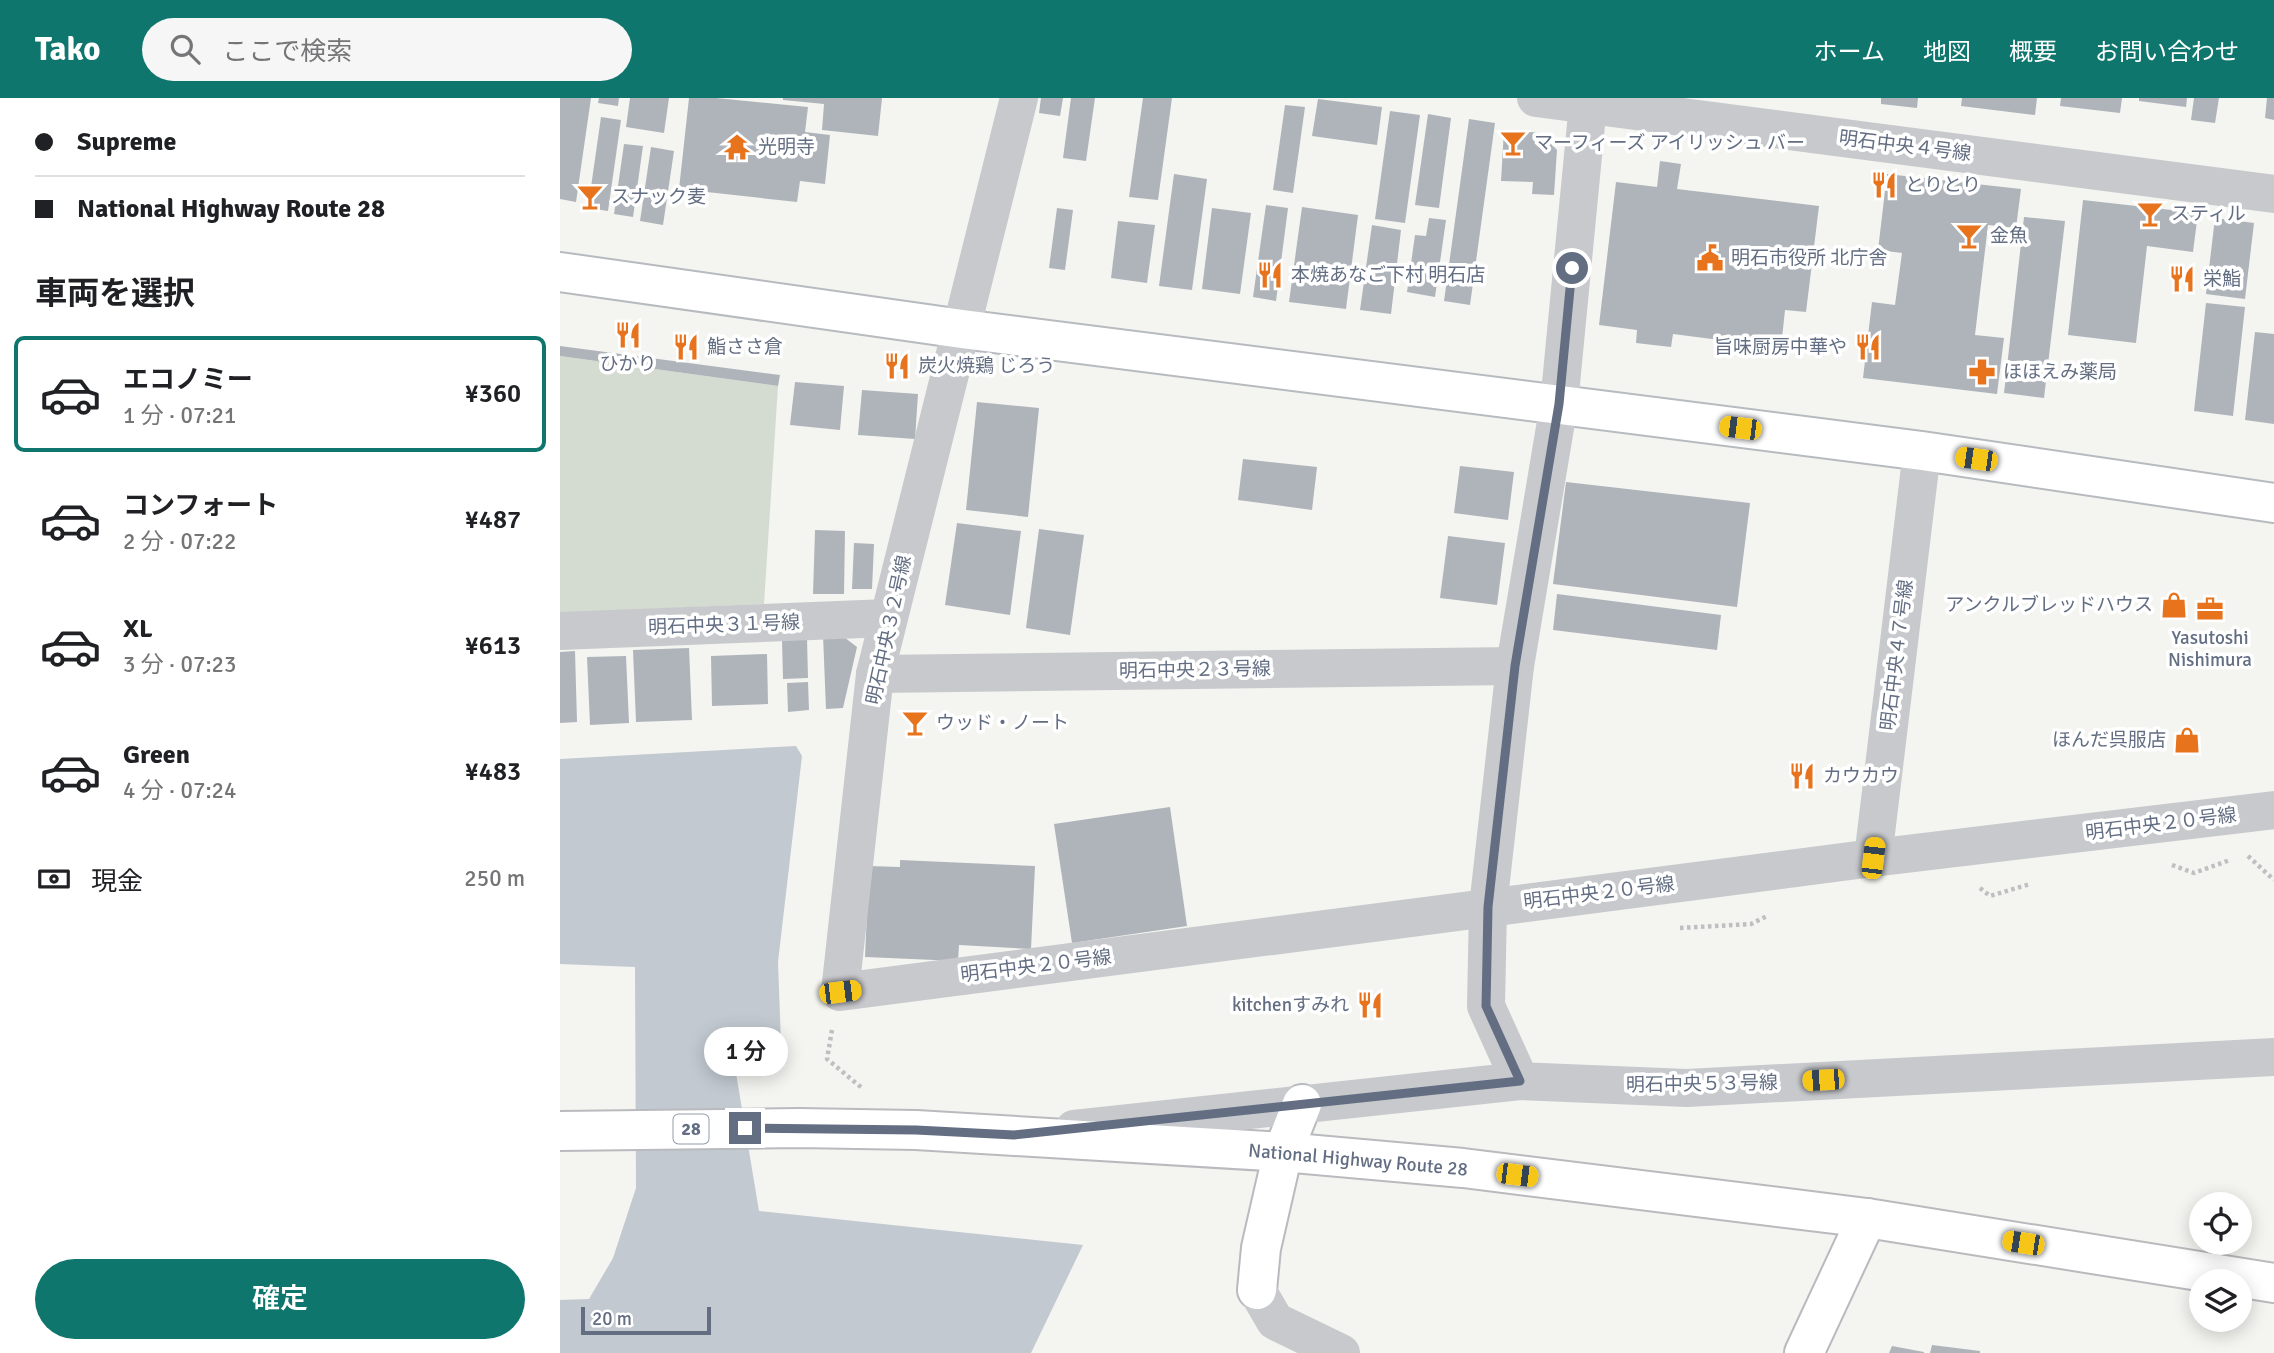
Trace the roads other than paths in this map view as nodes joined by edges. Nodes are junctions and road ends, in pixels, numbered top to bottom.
1 (1019, 98) edge
2 (1536, 98) edge
3 (1542, 98) edge
4 (1587, 104) junction
5 (2274, 194) edge
6 (560, 272) edge
7 (962, 329) junction
8 (1559, 404) junction
9 (1922, 451) junction
10 (2274, 503) edge
11 (888, 618) junction
12 (560, 631) edge
13 (1515, 666) junction
14 (875, 674) junction
15 (2274, 810) edge
16 (1873, 858) junction
17 (1488, 907) junction
18 (840, 992) joint
19 (2274, 1057) edge
20 (1520, 1081) junction
21 (1302, 1104) junction
22 (572, 1130) edge
23 (1014, 1135) junction
24 (1283, 1152) junction
25 (1867, 1218) junction
26 (2274, 1283) edge
27 (1257, 1290) joint
28 (1341, 1353) edge
29 (1804, 1353) edge

1 - 7 street, 明石中央３２号線
2 - 3 street, 明石中央４号線
3 - 4 street, 明石中央４号線
4 - 5 street, 明石中央４号線
4 - 8 street
6 - 7 main road
7 - 8 main road
7 - 11 street, 明石中央３２号線
8 - 9 main road
8 - 13 street
9 - 10 main road
9 - 16 street, 明石中央４７号線
11 - 12 street, 明石中央３１号線
11 - 14 street, 明石中央３２号線
13 - 14 street, 明石中央２３号線
13 - 17 street
14 - 18 street, 明石中央３２号線
15 - 16 street, 明石中央２０号線
16 - 17 street, 明石中央２０号線
17 - 18 street, 明石中央２０号線
17 - 20 street
19 - 20 street, 明石中央５３号線
20 - 21 street, 明石中央５３号線
21 - 23 street, 明石中央５３号線
21 - 24 main road
22 - 23 main road, National Highway Route 28 / 28
23 - 24 main road, National Highway Route 28 / 28
24 - 25 main road, National Highway Route 28 / 28
24 - 27 main road
25 - 26 main road, National Highway Route 28 / 28
25 - 29 main road
27 - 28 street

